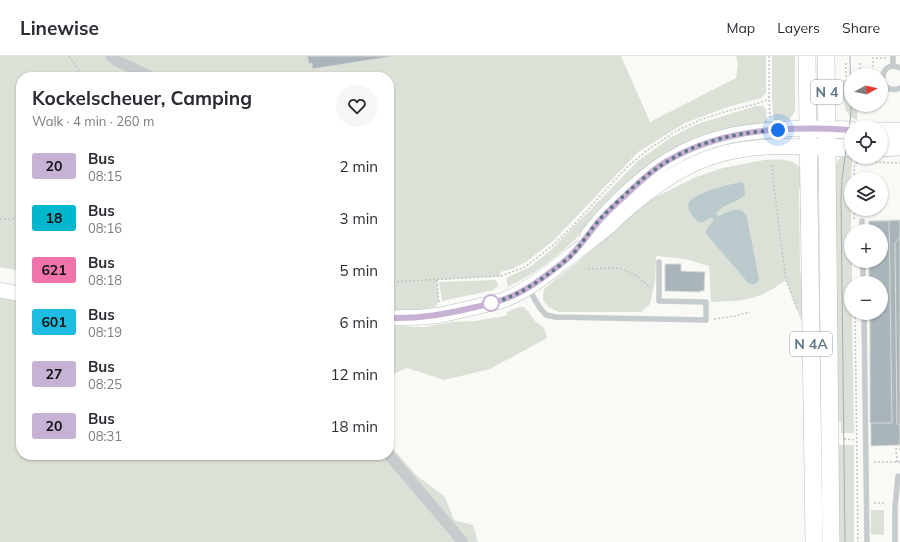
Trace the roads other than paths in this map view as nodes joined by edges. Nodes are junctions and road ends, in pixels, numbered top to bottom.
1 (111, 56) edge
2 (807, 56) edge
3 (826, 56) edge
4 (892, 57) edge
5 (893, 66) junction
6 (900, 68) edge
7 (142, 72) edge
8 (900, 88) edge
9 (807, 128) junction
10 (827, 129) junction
11 (844, 130) edge
12 (888, 131) edge
13 (900, 131) edge
14 (808, 147) junction
15 (827, 147) junction
16 (900, 147) edge
17 (844, 148) edge
18 (888, 148) edge
19 (572, 255) junction
20 (659, 262) dead end
21 (804, 264) dead end
22 (528, 288) junction
23 (0, 290) edge
24 (16, 293) edge
25 (810, 296) junction
26 (394, 318) edge
27 (864, 320) edge
28 (393, 460) edge
29 (898, 476) dead end
30 (463, 542) edge
31 (814, 542) edge
32 (831, 542) edge
33 (867, 542) edge
34 (895, 542) edge

1 - 7 street
2 - 9 main road, N 4
3 - 10 main road, N 4
4 - 5 lane
5 - 6 lane
5 - 8 lane
9 - 10 main road
9 - 14 main road, N 4
9 - 19 main road
10 - 11 main road
10 - 15 main road, N 4
12 - 13 main road
14 - 15 main road
14 - 19 main road
14 - 25 main road, N 4A
15 - 17 main road
15 - 32 main road, N 4A
16 - 18 main road
19 - 22 main road
20 - 22 lane
21 - 25 lane
22 - 26 main road
23 - 24 main road
25 - 31 main road, N 4A
27 - 33 lane
28 - 30 street
29 - 34 lane

